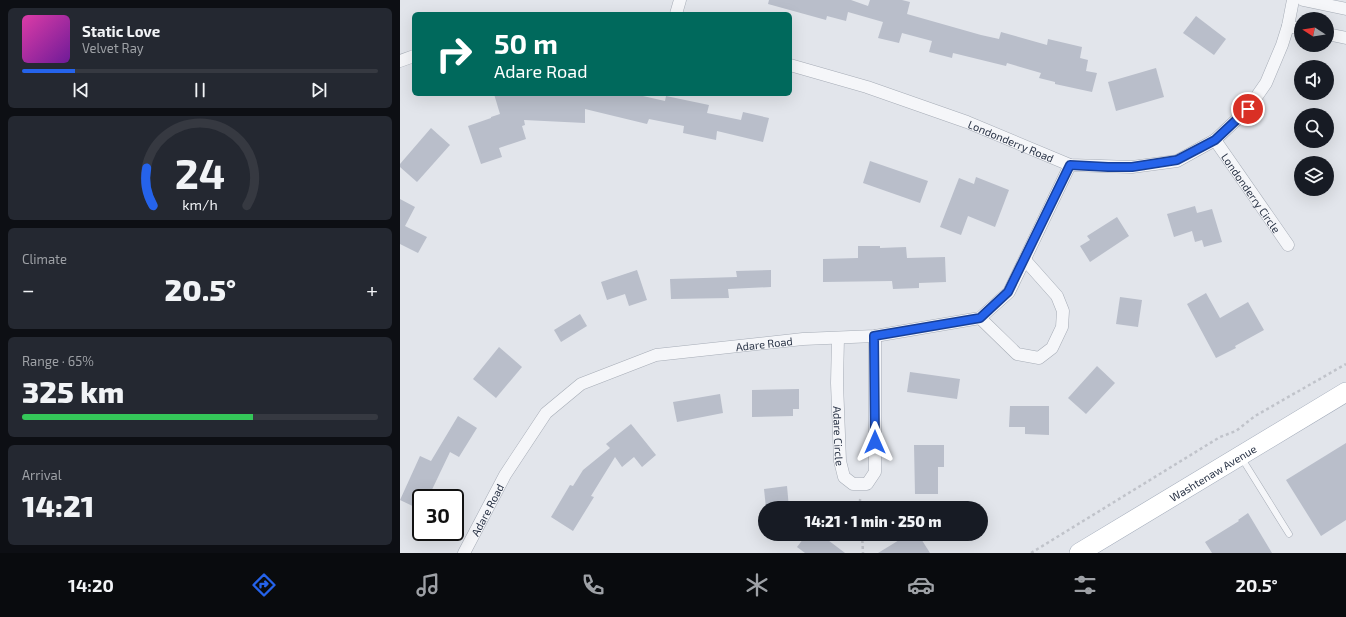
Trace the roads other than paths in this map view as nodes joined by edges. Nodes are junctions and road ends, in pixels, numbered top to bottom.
1 (680, 0) edge
2 (1293, 0) edge
3 (1303, 0) edge
4 (1346, 9) edge
5 (677, 12) edge
6 (1288, 26) junction
7 (1294, 27) edge
8 (1334, 35) edge
9 (1346, 38) edge
10 (412, 57) edge
11 (400, 61) edge
12 (792, 66) edge
13 (1215, 140) junction
14 (1070, 165) junction
15 (1288, 245) dead end
16 (1025, 260) junction
17 (980, 318) junction
18 (874, 336) junction
19 (838, 338) junction
20 (1346, 392) edge
21 (1240, 456) junction
22 (1288, 534) dead end
23 (464, 553) edge
24 (1079, 553) edge

1 - 5 street
2 - 6 street, Londonderry Road
3 - 4 street
6 - 7 street
6 - 13 street, Londonderry Road
8 - 9 street
10 - 11 street
12 - 14 street, Londonderry Road
13 - 14 street, Londonderry Road
13 - 15 street, Londonderry Circle
14 - 16 street
16 - 17 street
16 - 17 street
17 - 18 street, Adare Road
18 - 19 street, Adare Road
18 - 19 street, Adare Circle
19 - 23 street, Adare Road
20 - 21 main road, Washtenaw Avenue
21 - 22 lane
21 - 24 main road, Washtenaw Avenue

